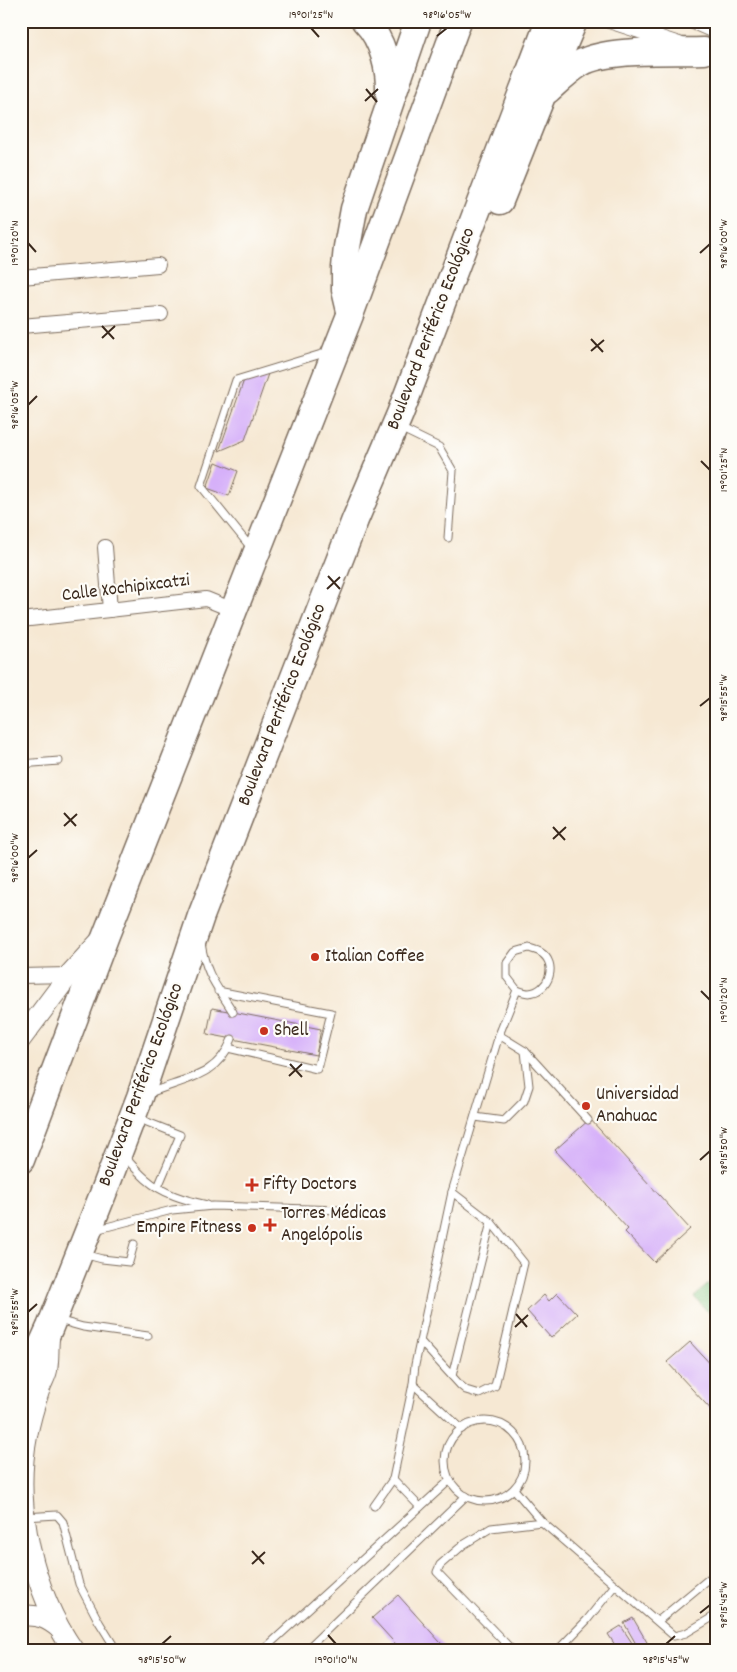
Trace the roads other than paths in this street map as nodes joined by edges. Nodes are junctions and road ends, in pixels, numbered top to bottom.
1 (365, 21) edge
2 (418, 21) edge
3 (458, 21) edge
4 (549, 21) edge
5 (574, 21) edge
6 (608, 21) edge
7 (705, 34) edge
8 (542, 96) junction
9 (388, 106) junction
10 (158, 265) dead end
11 (21, 276) edge
12 (161, 314) dead end
13 (350, 315) junction
14 (21, 326) edge
15 (336, 350) junction
16 (398, 420) junction
17 (448, 538) dead end
18 (105, 547) dead end
19 (256, 554) junction
20 (110, 610) junction
21 (233, 610) junction
22 (21, 620) edge
23 (59, 761) dead end
24 (21, 764) edge
25 (201, 916) junction
26 (106, 935) junction
27 (70, 975) junction
28 (21, 976) edge
29 (517, 990) junction
30 (218, 991) junction
31 (233, 1012) dead end
32 (499, 1035) junction
33 (21, 1039) edge
34 (232, 1039) dead end
35 (228, 1048) junction
36 (525, 1051) junction
37 (136, 1106) junction
38 (474, 1117) junction
39 (588, 1120) dead end
40 (119, 1151) junction
41 (21, 1160) edge
42 (158, 1187) junction
43 (452, 1192) junction
44 (213, 1206) junction
45 (339, 1210) dead end
46 (490, 1222) junction
47 (85, 1242) junction
48 (134, 1244) dead end
49 (51, 1323) junction
50 (148, 1336) dead end
51 (420, 1341) junction
52 (452, 1376) junction
53 (413, 1384) junction
54 (21, 1391) edge
55 (462, 1429) junction
56 (393, 1479) junction
57 (450, 1480) junction
58 (514, 1489) junction
59 (466, 1496) junction
60 (374, 1506) dead end
61 (420, 1507) junction
62 (25, 1517) junction
63 (542, 1522) junction
64 (716, 1573) edge
65 (615, 1584) junction
66 (716, 1615) edge
67 (21, 1616) edge
68 (658, 1621) junction
69 (61, 1630) junction
70 (561, 1649) edge
71 (74, 1651) edge
72 (117, 1651) edge
73 (262, 1651) edge
74 (305, 1651) edge
75 (514, 1651) edge

1 - 9 highway
2 - 9 highway
3 - 13 highway
4 - 16 highway, Boulevard Periférico Ecológico
5 - 8 highway
6 - 7 street
7 - 8 highway
8 - 16 highway
9 - 13 highway
10 - 11 street
12 - 14 street
13 - 15 highway
15 - 19 highway
15 - 19 lane
16 - 17 lane
16 - 25 highway, Boulevard Periférico Ecológico
18 - 20 street
19 - 21 highway
20 - 21 street, Calle Xochipixcatzi
20 - 22 street, Calle Xochipixcatzi
21 - 26 highway
23 - 24 lane
25 - 30 lane
25 - 37 highway, Boulevard Periférico Ecológico
26 - 27 street
26 - 41 highway
27 - 28 street
27 - 33 street
29 - 29 lane
29 - 32 lane
30 - 31 lane
30 - 35 lane
32 - 36 lane
32 - 38 lane
34 - 35 lane
35 - 37 lane
36 - 38 lane
36 - 39 lane
37 - 40 highway, Boulevard Periférico Ecológico
37 - 42 lane
38 - 43 lane
40 - 42 lane
40 - 47 highway, Boulevard Periférico Ecológico
42 - 44 lane
43 - 46 lane
43 - 51 lane
44 - 45 lane
44 - 47 lane
46 - 52 lane
46 - 52 lane
47 - 48 lane
47 - 49 highway, Boulevard Periférico Ecológico
49 - 50 lane
49 - 54 highway, Boulevard Periférico Ecológico
49 - 62 street
51 - 52 lane
51 - 53 lane
53 - 55 lane
53 - 56 lane
55 - 57 lane
55 - 58 lane
56 - 60 lane
56 - 61 lane
57 - 59 lane
57 - 61 lane
58 - 59 lane
58 - 63 lane
59 - 74 lane
61 - 73 lane
62 - 69 street
62 - 72 lane
63 - 65 lane
63 - 75 lane
64 - 68 lane
65 - 68 lane
65 - 70 lane
66 - 68 lane
67 - 69 street
69 - 71 street

